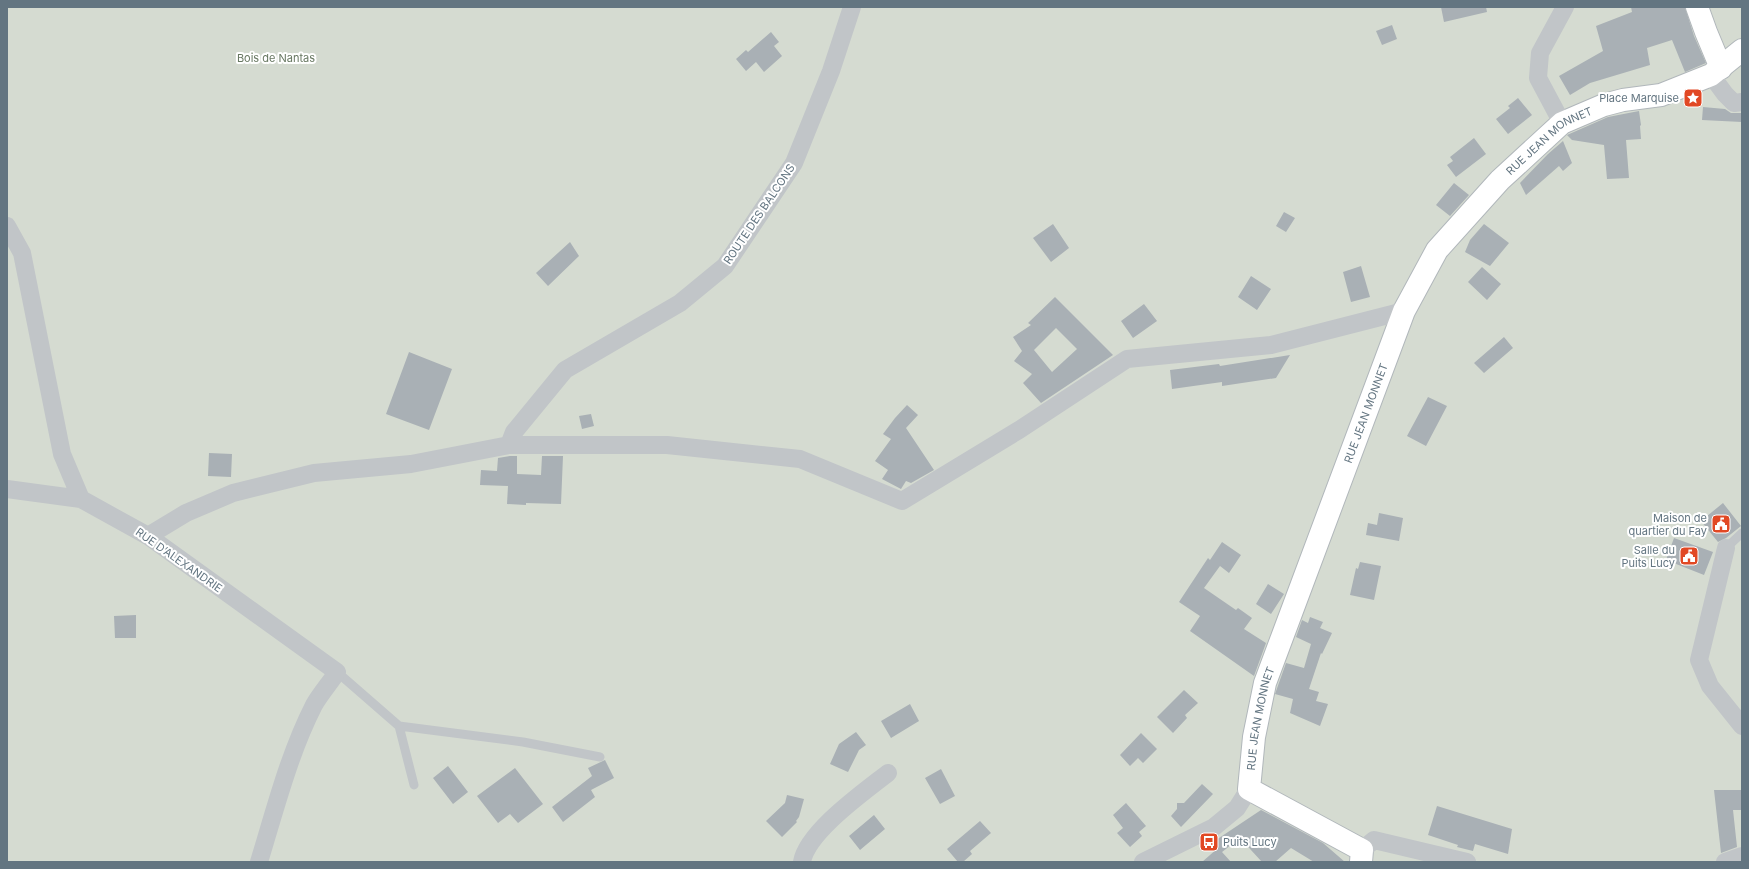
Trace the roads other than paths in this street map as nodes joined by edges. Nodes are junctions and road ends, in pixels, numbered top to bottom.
1 (852, 7) edge
2 (1565, 7) edge
3 (1697, 7) edge
4 (1742, 50) edge
5 (1716, 72) junction
6 (1742, 102) edge
7 (1562, 123) junction
8 (7, 226) edge
9 (1404, 311) junction
10 (509, 445) junction
11 (7, 489) edge
12 (81, 499) junction
13 (1742, 534) edge
14 (148, 536) junction
15 (1726, 548) joint
16 (337, 672) junction
17 (399, 726) junction
18 (1742, 726) edge
19 (600, 757) dead end
20 (888, 774) dead end
21 (414, 784) dead end
22 (1249, 789) junction
23 (1362, 856) edge
24 (1742, 856) edge
25 (259, 862) edge
26 (802, 862) edge
27 (1143, 862) edge
28 (1467, 862) edge
29 (1725, 862) edge

1 - 10 street, ROUTE DES BALCONS
2 - 7 street
3 - 5 street
4 - 5 street, RUE JEAN MONNET
5 - 6 street
5 - 7 street, RUE JEAN MONNET
7 - 9 street, RUE JEAN MONNET
8 - 12 street
9 - 10 street
9 - 22 street, RUE JEAN MONNET
10 - 14 street
11 - 12 street
12 - 14 street, RUE D’ALEXANDRIE
13 - 15 lane
14 - 16 street, RUE D’ALEXANDRIE
15 - 18 street
16 - 17 lane
16 - 25 street
17 - 19 lane
17 - 21 lane
20 - 26 street
22 - 23 street
22 - 27 street, RUE JEAN MONNET
23 - 28 street
24 - 29 street

